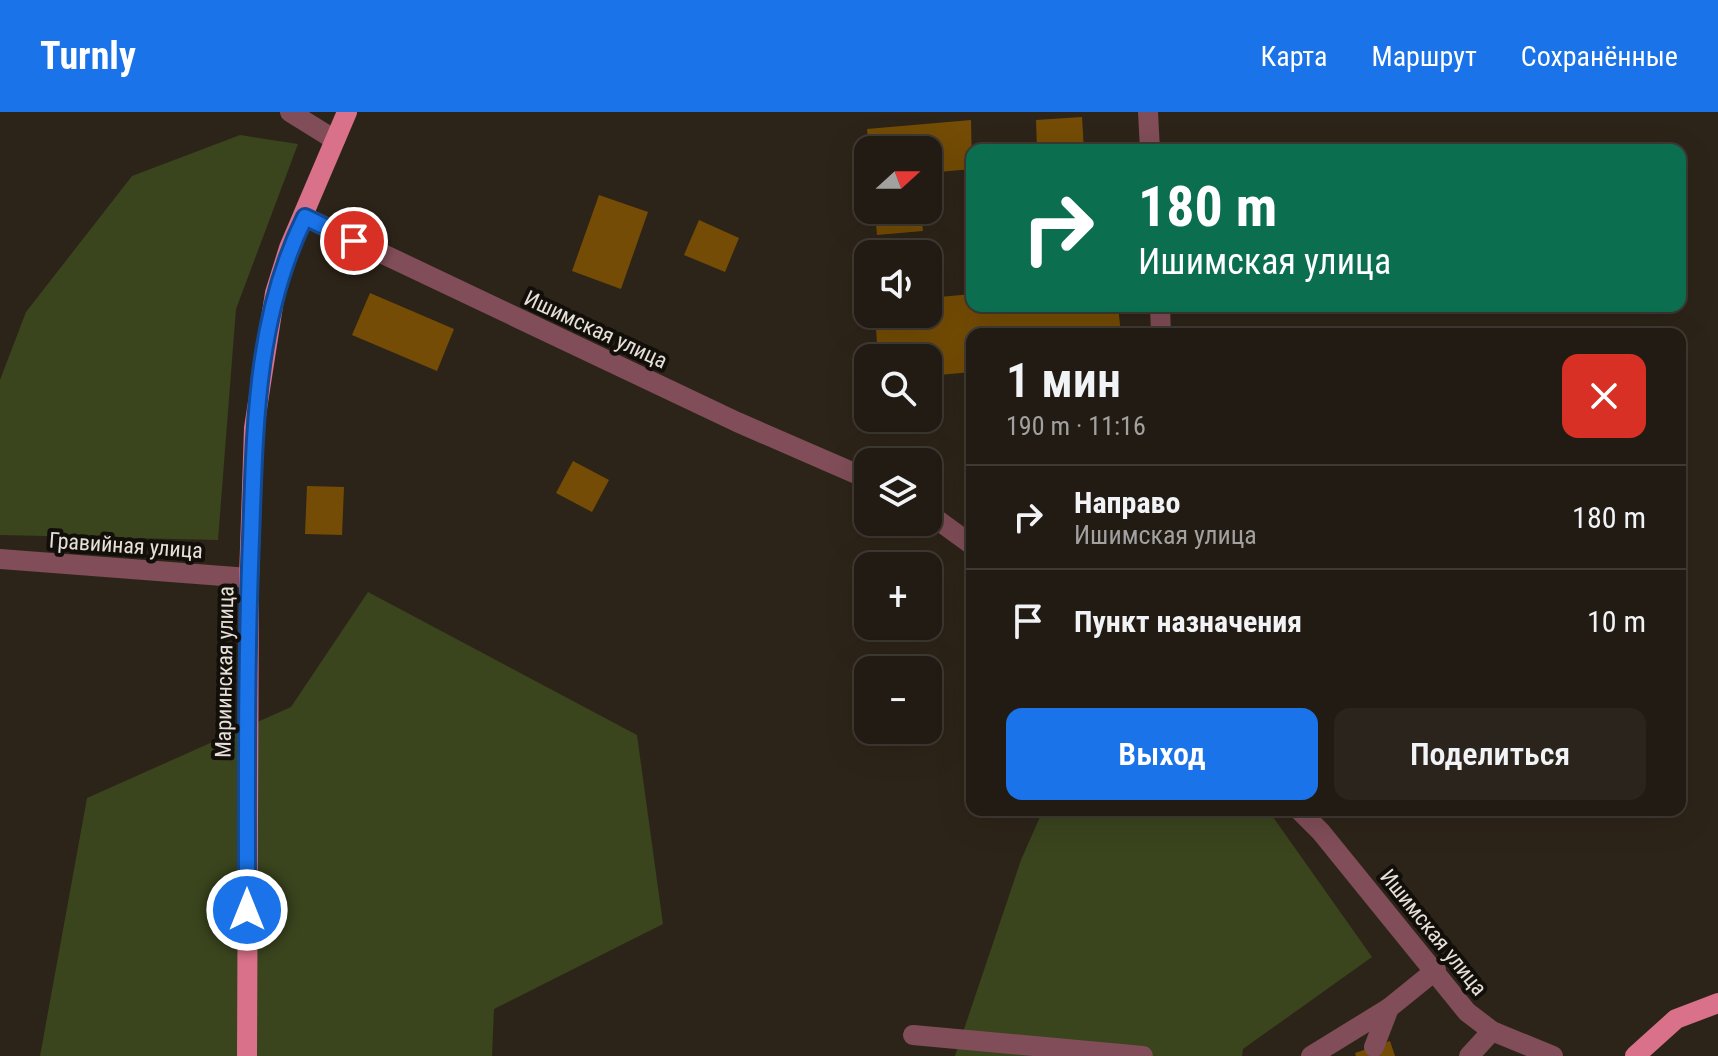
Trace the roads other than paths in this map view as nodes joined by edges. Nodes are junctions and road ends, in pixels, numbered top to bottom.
1 (290, 112) edge
2 (347, 112) edge
3 (1148, 112) edge
4 (335, 140) junction
5 (1150, 144) edge
6 (305, 217) junction
7 (854, 473) edge
8 (942, 523) edge
9 (966, 541) edge
10 (0, 559) edge
11 (249, 578) junction
12 (1304, 816) edge
13 (1436, 970) junction
14 (1718, 1003) edge
15 (1389, 1008) junction
16 (1492, 1031) junction
17 (913, 1035) dead end
18 (1374, 1047) dead end
19 (247, 1056) edge
20 (1143, 1056) edge
21 (1311, 1056) edge
22 (1469, 1056) edge
23 (1553, 1056) edge
24 (1635, 1056) edge

1 - 4 street
2 - 4 main road, Мариинская улица
3 - 5 street
4 - 6 main road, Мариинская улица
6 - 7 street, Ишимская улица
6 - 11 main road, Мариинская улица
8 - 9 street
10 - 11 street, Гравийная улица
11 - 19 main road, Мариинская улица
12 - 13 street, Ишимская улица
13 - 15 street
13 - 16 street, Ишимская улица
14 - 24 main road
15 - 18 street
15 - 21 street
16 - 22 street
16 - 23 street, Ишимская улица
17 - 20 street

